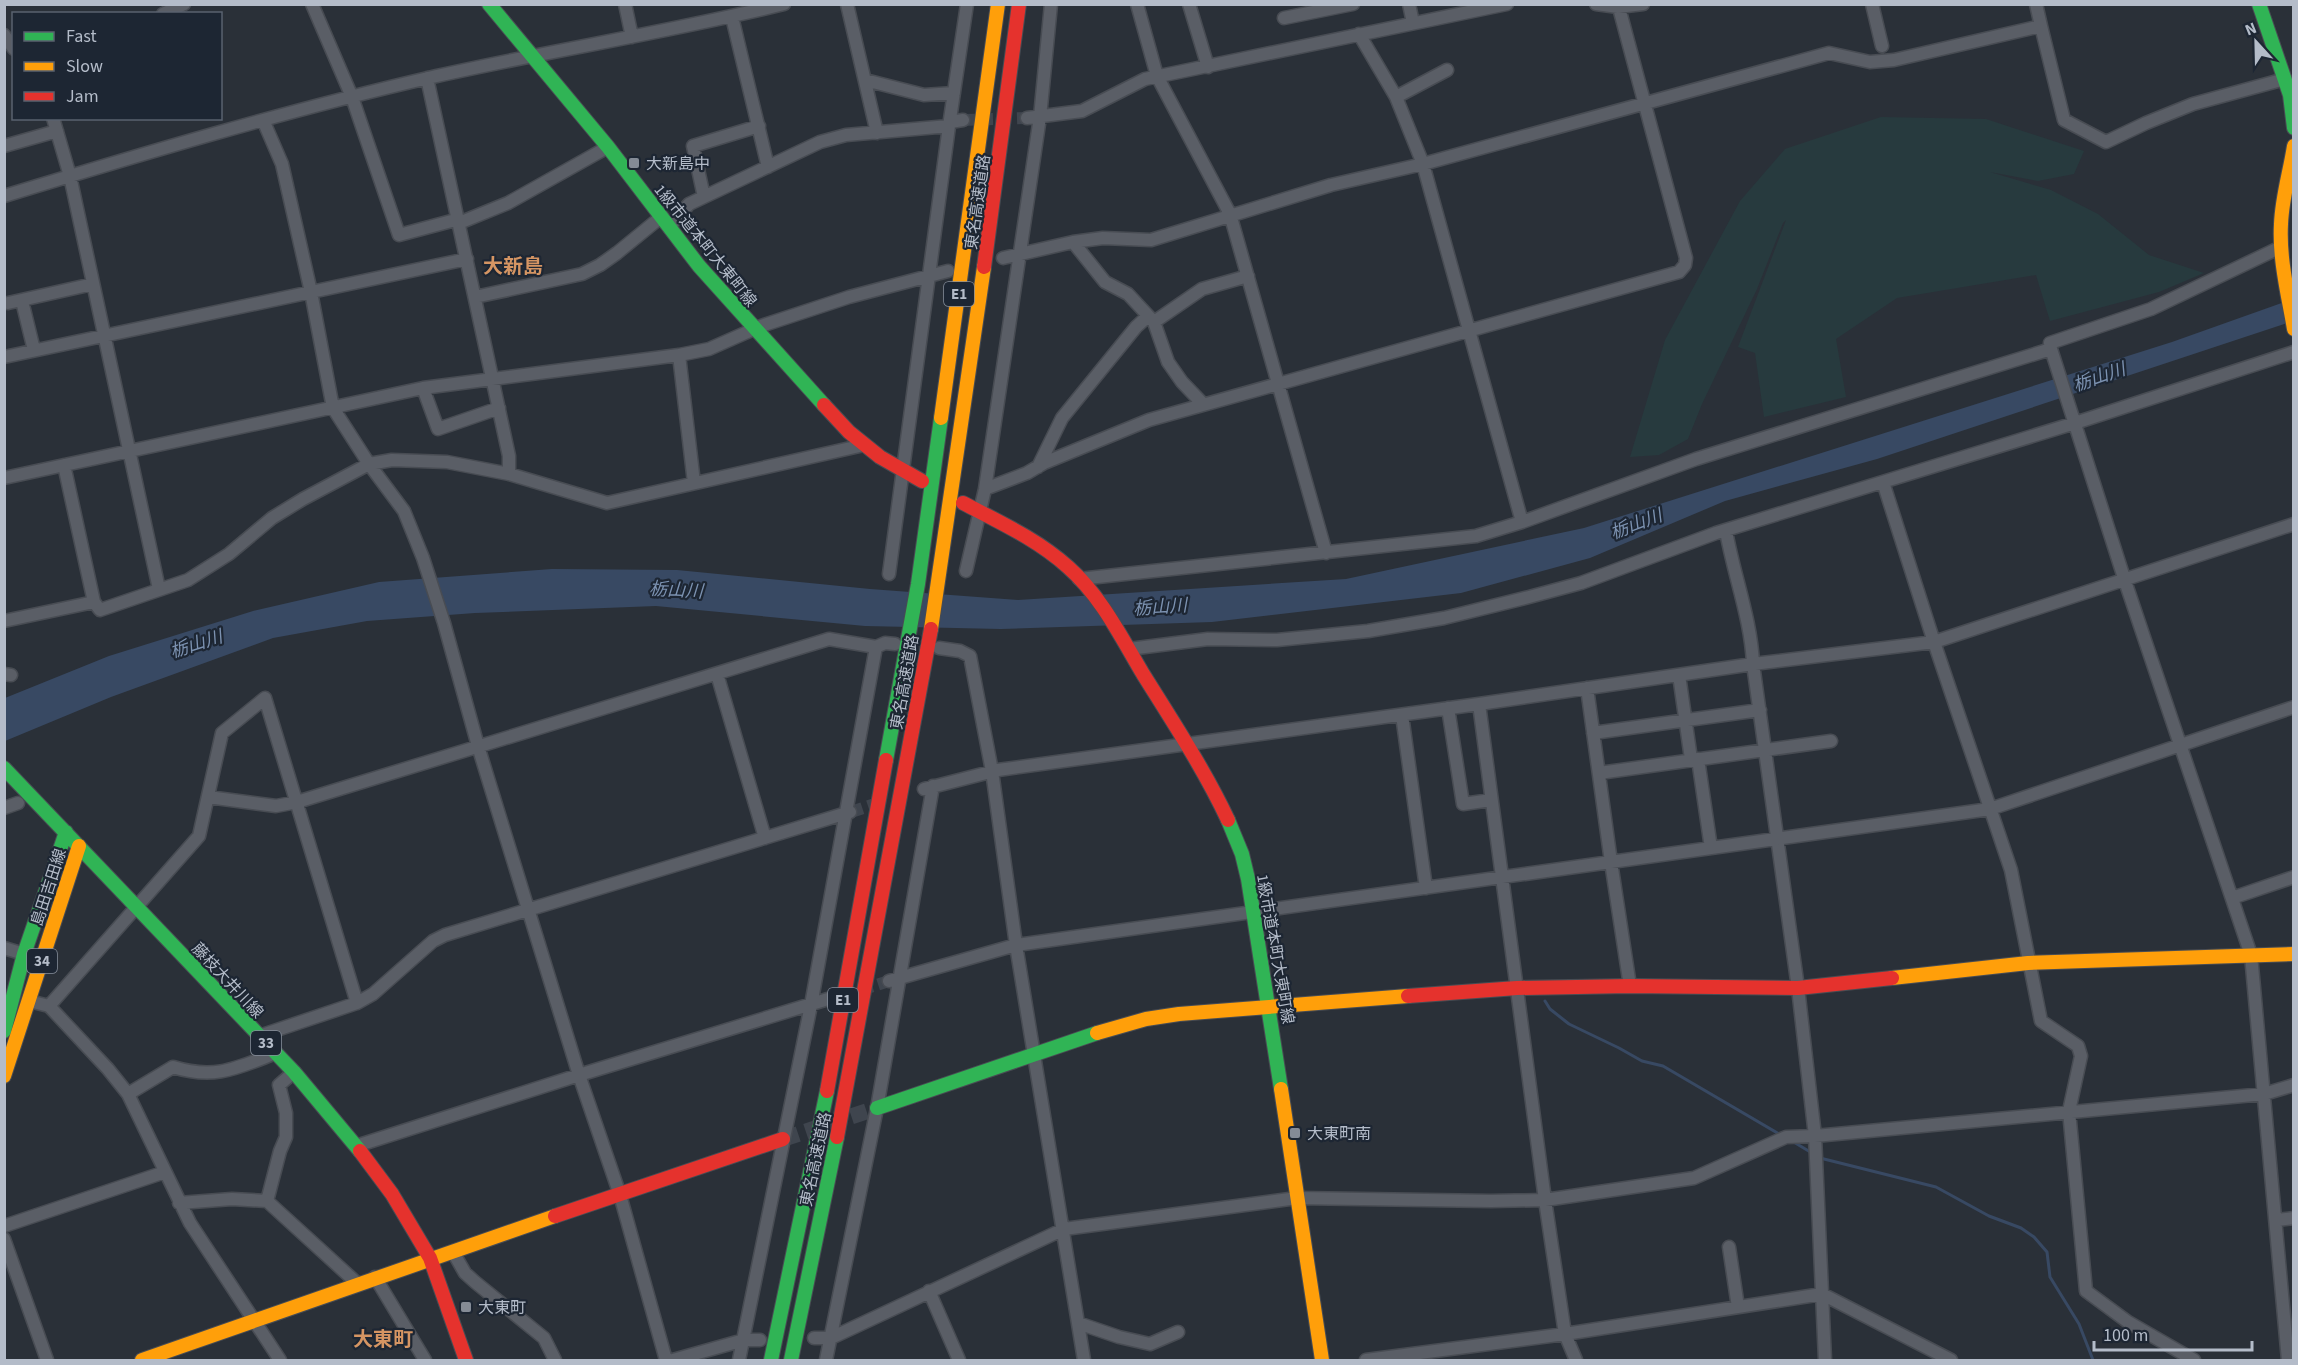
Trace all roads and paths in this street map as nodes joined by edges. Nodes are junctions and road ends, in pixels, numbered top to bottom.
1 (184, 4) edge
2 (312, 4) edge
3 (489, 4) edge
4 (625, 4) edge
5 (784, 4) edge
6 (847, 4) edge
7 (967, 4) edge
8 (998, 4) edge
9 (1019, 4) edge
10 (1051, 4) edge
11 (1137, 4) edge
12 (1189, 4) edge
13 (1353, 4) edge
14 (1409, 4) edge
15 (1507, 4) edge
16 (1596, 4) edge
17 (1643, 4) edge
18 (1872, 4) edge
19 (2036, 4) edge
20 (2259, 4) edge
21 (1618, 6) edge
22 (168, 12) edge
23 (732, 17) junction
24 (1284, 18) dead end
25 (1413, 23) junction
26 (2041, 26) junction
27 (1359, 34) junction
28 (632, 38) junction
29 (1881, 46) dead end
30 (533, 56) junction
31 (1208, 67) junction
32 (1447, 70) dead end
33 (1158, 76) junction
34 (427, 78) junction
35 (865, 80) junction
36 (2288, 81) edge
37 (954, 93) junction
38 (1396, 97) junction
39 (352, 98) junction
40 (1645, 102) junction
41 (1034, 117) junction
42 (54, 120) edge
43 (263, 120) junction
44 (963, 120) tunnel mouth
45 (949, 124) junction
46 (759, 126) junction
47 (2294, 128) edge
48 (57, 131) junction
49 (877, 132) junction
50 (4, 146) edge
51 (2294, 146) edge
52 (608, 147) junction
53 (1423, 164) junction
54 (768, 167) junction
55 (70, 176) junction
56 (4, 196) edge
57 (704, 197) junction
58 (1230, 214) junction
59 (459, 221) junction
60 (665, 222) junction
61 (1072, 242) junction
62 (2281, 247) junction
63 (1018, 254) junction
64 (1004, 258) dead end
65 (467, 259) junction
66 (948, 271) dead end
67 (2289, 272) edge
68 (930, 276) junction
69 (1248, 276) junction
70 (93, 284) junction
71 (311, 292) junction
72 (475, 297) junction
73 (22, 301) junction
74 (8, 303) dead end
75 (1151, 319) junction
76 (754, 329) junction
77 (2294, 329) edge
78 (1468, 330) junction
79 (104, 335) junction
80 (2051, 349) junction
81 (34, 350) junction
82 (2294, 352) edge
83 (679, 355) junction
84 (4, 357) edge
85 (493, 378) junction
86 (1278, 382) junction
87 (423, 388) junction
88 (1203, 404) junction
89 (333, 408) junction
90 (499, 408) junction
91 (2075, 422) junction
92 (864, 445) junction
93 (128, 450) junction
94 (369, 464) junction
95 (64, 465) junction
96 (1038, 467) junction
97 (903, 471) junction
98 (509, 474) junction
99 (4, 478) edge
100 (922, 481) dead end
101 (1883, 482) junction
102 (694, 483) junction
103 (985, 489) junction
104 (963, 503) dead end
105 (979, 512) junction
106 (1522, 522) junction
107 (2294, 524) edge
108 (1726, 531) junction
109 (1326, 553) junction
110 (966, 571) dead end
111 (890, 574) dead end
112 (1082, 581) junction
113 (2125, 581) junction
114 (159, 589) junction
115 (94, 602) junction
116 (4, 621) edge
117 (1934, 642) junction
118 (895, 644) dead end
119 (934, 645) junction
120 (876, 647) junction
121 (1127, 647) junction
122 (1753, 664) junction
123 (717, 674) junction
124 (1679, 675) junction
125 (1587, 688) junction
126 (1479, 704) junction
127 (2294, 707) edge
128 (1448, 708) junction
129 (1760, 710) junction
130 (1402, 714) junction
131 (1686, 720) junction
132 (1593, 733) junction
133 (1831, 741) dead end
134 (1185, 744) junction
135 (2180, 744) junction
136 (478, 746) junction
137 (1765, 749) junction
138 (1694, 759) junction
139 (4, 768) edge
140 (992, 771) junction
141 (1599, 773) junction
142 (208, 797) junction
143 (1491, 800) junction
144 (297, 802) junction
145 (18, 803) dead end
146 (4, 808) edge
147 (1990, 809) junction
148 (848, 813) junction
149 (66, 832) junction
150 (765, 837) junction
151 (1778, 838) junction
152 (79, 846) junction
153 (1711, 848) junction
154 (1611, 862) junction
155 (1501, 878) junction
156 (2294, 878) edge
157 (1426, 888) junction
158 (2232, 898) junction
159 (137, 907) junction
160 (529, 908) junction
161 (1254, 912) junction
162 (1016, 945) junction
163 (4, 948) edge
164 (24, 954) junction
165 (2294, 954) edge
166 (2251, 955) junction
167 (2028, 963) junction
168 (895, 980) junction
169 (1630, 986) junction
170 (1517, 987) junction
171 (1798, 988) junction
172 (828, 999) dead end
173 (29, 1001) junction
174 (357, 1003) junction
175 (811, 1005) junction
176 (49, 1006) junction
177 (1269, 1006) junction
178 (4, 1031) edge
179 (259, 1036) junction
180 (276, 1053) junction
181 (1035, 1053) junction
182 (294, 1072) junction
183 (579, 1075) junction
184 (4, 1076) edge
185 (2294, 1085) edge
186 (128, 1094) junction
187 (2264, 1094) junction
188 (877, 1108) junction
189 (2069, 1111) junction
190 (1815, 1136) junction
191 (783, 1138) junction
192 (356, 1146) junction
193 (165, 1172) junction
194 (620, 1195) junction
195 (1297, 1198) junction
196 (1545, 1200) junction
197 (267, 1201) junction
198 (179, 1203) junction
199 (2294, 1218) edge
200 (2277, 1220) junction
201 (4, 1226) edge
202 (1064, 1229) junction
203 (4, 1239) edge
204 (1729, 1246) dead end
205 (453, 1251) junction
206 (430, 1258) junction
207 (375, 1277) junction
208 (358, 1284) junction
209 (929, 1291) junction
210 (1822, 1294) junction
211 (1738, 1307) junction
212 (254, 1321) junction
213 (1078, 1323) junction
214 (1178, 1332) dead end
215 (1565, 1334) junction
216 (814, 1338) dead end
217 (831, 1338) junction
218 (744, 1340) junction
219 (760, 1340) dead end
220 (47, 1360) edge
221 (142, 1360) edge
222 (280, 1360) edge
223 (425, 1360) edge
224 (466, 1360) edge
225 (555, 1360) edge
226 (666, 1360) edge
227 (673, 1360) edge
228 (739, 1360) edge
229 (771, 1360) edge
230 (791, 1360) edge
231 (826, 1360) edge
232 (959, 1360) edge
233 (1084, 1360) edge
234 (1322, 1360) edge
235 (1366, 1360) edge
236 (1576, 1360) edge
237 (1825, 1360) edge
238 (1951, 1360) edge
239 (2194, 1360) edge
240 (2289, 1360) edge

1 - 22 street
2 - 39 street
3 - 30 main road, 1級市道本町大東町線
4 - 28 street
5 - 23 street
6 - 35 street
7 - 37 street
8 - 229 main road, 東名高速道路 / E1
9 - 119 main road, 東名高速道路 / E1
10 - 41 street
11 - 33 street
12 - 31 street
13 - 24 street
14 - 25 street
15 - 25 street
16 - 21 street
17 - 21 street
18 - 29 street
19 - 26 street
20 - 36 main road
21 - 40 street
23 - 28 street
23 - 46 street
25 - 27 street
26 - 36 street
26 - 40 street
27 - 31 street
27 - 38 street
28 - 30 street
30 - 34 street
30 - 52 main road, 1級市道本町大東町線
31 - 33 street
32 - 38 street
33 - 41 street
33 - 58 street
34 - 39 street
34 - 59 street
35 - 37 street
35 - 49 street
36 - 47 main road
37 - 45 street
38 - 53 street
39 - 43 street
39 - 59 street
40 - 53 street
40 - 78 street
41 - 63 street
42 - 48 street
43 - 55 street
43 - 71 street
44 - 45 street
45 - 49 street
45 - 68 street
46 - 54 street
46 - 57 street
48 - 50 street
48 - 55 street
49 - 54 street
51 - 62 main road
52 - 59 street
52 - 60 main road, 1級市道本町大東町線
53 - 58 street
53 - 78 street
54 - 57 street
55 - 56 street
55 - 70 street
57 - 60 street
58 - 61 street
58 - 69 street
59 - 65 street
60 - 72 street
60 - 76 main road, 1級市道本町大東町線
61 - 63 street
61 - 75 street
62 - 67 main road
62 - 80 street
63 - 64 street
63 - 103 street
65 - 71 street
65 - 72 street
66 - 68 street
67 - 77 main road
68 - 76 street
68 - 97 street
69 - 75 street
69 - 86 street
70 - 73 street
70 - 79 street
71 - 79 street
71 - 89 street
72 - 85 street
73 - 74 street
73 - 81 street
75 - 88 street
75 - 96 street
76 - 83 street
76 - 92 main road, 1級市道本町大東町線
78 - 86 street
78 - 106 street
79 - 81 street
79 - 93 street
80 - 91 street
80 - 106 street
81 - 84 street
82 - 91 street
83 - 85 street
83 - 102 street
85 - 87 street
85 - 90 street
86 - 88 street
86 - 109 street
87 - 89 street
87 - 90 street
88 - 96 street
89 - 93 street
89 - 94 street
90 - 98 street
91 - 101 street
91 - 113 street
92 - 97 main road, 1級市道本町大東町線
92 - 102 street
93 - 95 street
93 - 114 street
94 - 98 street
94 - 114 street
94 - 136 street
95 - 99 street
95 - 115 street
96 - 103 street
97 - 100 main road, 1級市道本町大東町線
97 - 111 street
98 - 102 street
101 - 108 street
101 - 117 street
103 - 105 street
104 - 105 main road, 1級市道本町大東町線
105 - 110 street
105 - 112 main road, 1級市道本町大東町線
106 - 109 street
107 - 113 street
108 - 121 street
108 - 122 street
109 - 112 street
112 - 121 main road, 1級市道本町大東町線
113 - 117 street
113 - 135 street
114 - 115 street
115 - 116 street
117 - 122 street
117 - 147 street
118 - 120 street
119 - 140 street
119 - 230 main road, 東名高速道路 / E1
120 - 123 street
120 - 148 street
121 - 134 main road, 1級市道本町大東町線
122 - 124 street
122 - 129 street
123 - 136 street
123 - 150 street
124 - 125 street
124 - 131 street
125 - 126 street
125 - 132 street
126 - 128 street
126 - 143 street
127 - 135 street
128 - 130 street
128 - 143 street
129 - 131 street
129 - 137 street
130 - 134 street
130 - 157 street
131 - 132 street
131 - 138 street
132 - 141 street
133 - 137 street
134 - 140 street
134 - 161 main road, 1級市道本町大東町線
135 - 147 street
135 - 158 street
136 - 144 street
136 - 160 street
137 - 138 street
137 - 151 street
138 - 141 street
138 - 153 street
139 - 149 main road, 藤枝大井川線 / 33
140 - 162 street
140 - 168 street
141 - 154 street
142 - 144 street
142 - 144 street
142 - 159 street
143 - 155 street
144 - 174 street
145 - 146 street
147 - 151 street
147 - 167 street
148 - 150 street
148 - 175 street
149 - 152 main road, 藤枝大井川線 / 33
149 - 164 main road, 島田吉田線 / 34
150 - 160 street
151 - 153 street
151 - 171 street
152 - 159 main road, 藤枝大井川線 / 33
152 - 173 main road, 島田吉田線 / 34
153 - 154 street
154 - 155 street
154 - 169 street
155 - 157 street
155 - 170 street
156 - 158 street
157 - 161 street
158 - 166 street
159 - 176 street
159 - 179 main road, 藤枝大井川線 / 33
160 - 174 street
160 - 183 street
161 - 162 street
161 - 177 main road, 1級市道本町大東町線
162 - 168 street
162 - 181 street
163 - 164 street
164 - 178 main road, 島田吉田線 / 34
165 - 166 main road
166 - 167 main road
166 - 187 street
167 - 171 main road
167 - 189 street
168 - 188 street
169 - 170 main road
169 - 171 main road
170 - 177 main road
170 - 196 street
171 - 190 street
172 - 175 street
173 - 176 street
173 - 184 main road, 島田吉田線 / 34
174 - 179 street
175 - 183 street
175 - 191 street
176 - 186 street
177 - 181 main road
177 - 195 main road, 1級市道本町大東町線
179 - 180 main road, 藤枝大井川線 / 33
180 - 182 main road, 藤枝大井川線 / 33
180 - 186 street
181 - 188 main road
181 - 202 street
182 - 192 main road, 藤枝大井川線 / 33
182 - 197 street
183 - 192 street
183 - 194 street
185 - 187 street
186 - 193 street
187 - 189 street
187 - 200 street
188 - 217 street
189 - 190 street
189 - 239 street
190 - 196 street
190 - 210 street
191 - 194 main road
191 - 218 street
192 - 206 main road, 藤枝大井川線 / 33
193 - 198 street
193 - 201 street
194 - 205 main road
194 - 226 street
195 - 196 street
195 - 202 street
195 - 234 main road, 1級市道本町大東町線
196 - 215 street
197 - 198 street
197 - 208 street
198 - 212 street
199 - 200 street
200 - 240 street
202 - 209 street
202 - 213 street
203 - 220 street
204 - 211 street
205 - 206 main road
205 - 225 street
206 - 207 main road
206 - 224 main road, 藤枝大井川線 / 33
207 - 208 main road
207 - 223 street
208 - 212 main road
209 - 217 street
209 - 232 street
210 - 211 street
210 - 237 street
210 - 238 street
211 - 215 street
212 - 221 main road
212 - 222 street
213 - 214 street
213 - 233 street
215 - 235 street
215 - 236 street
216 - 217 street
217 - 231 street
218 - 219 street
218 - 227 street
218 - 228 street

